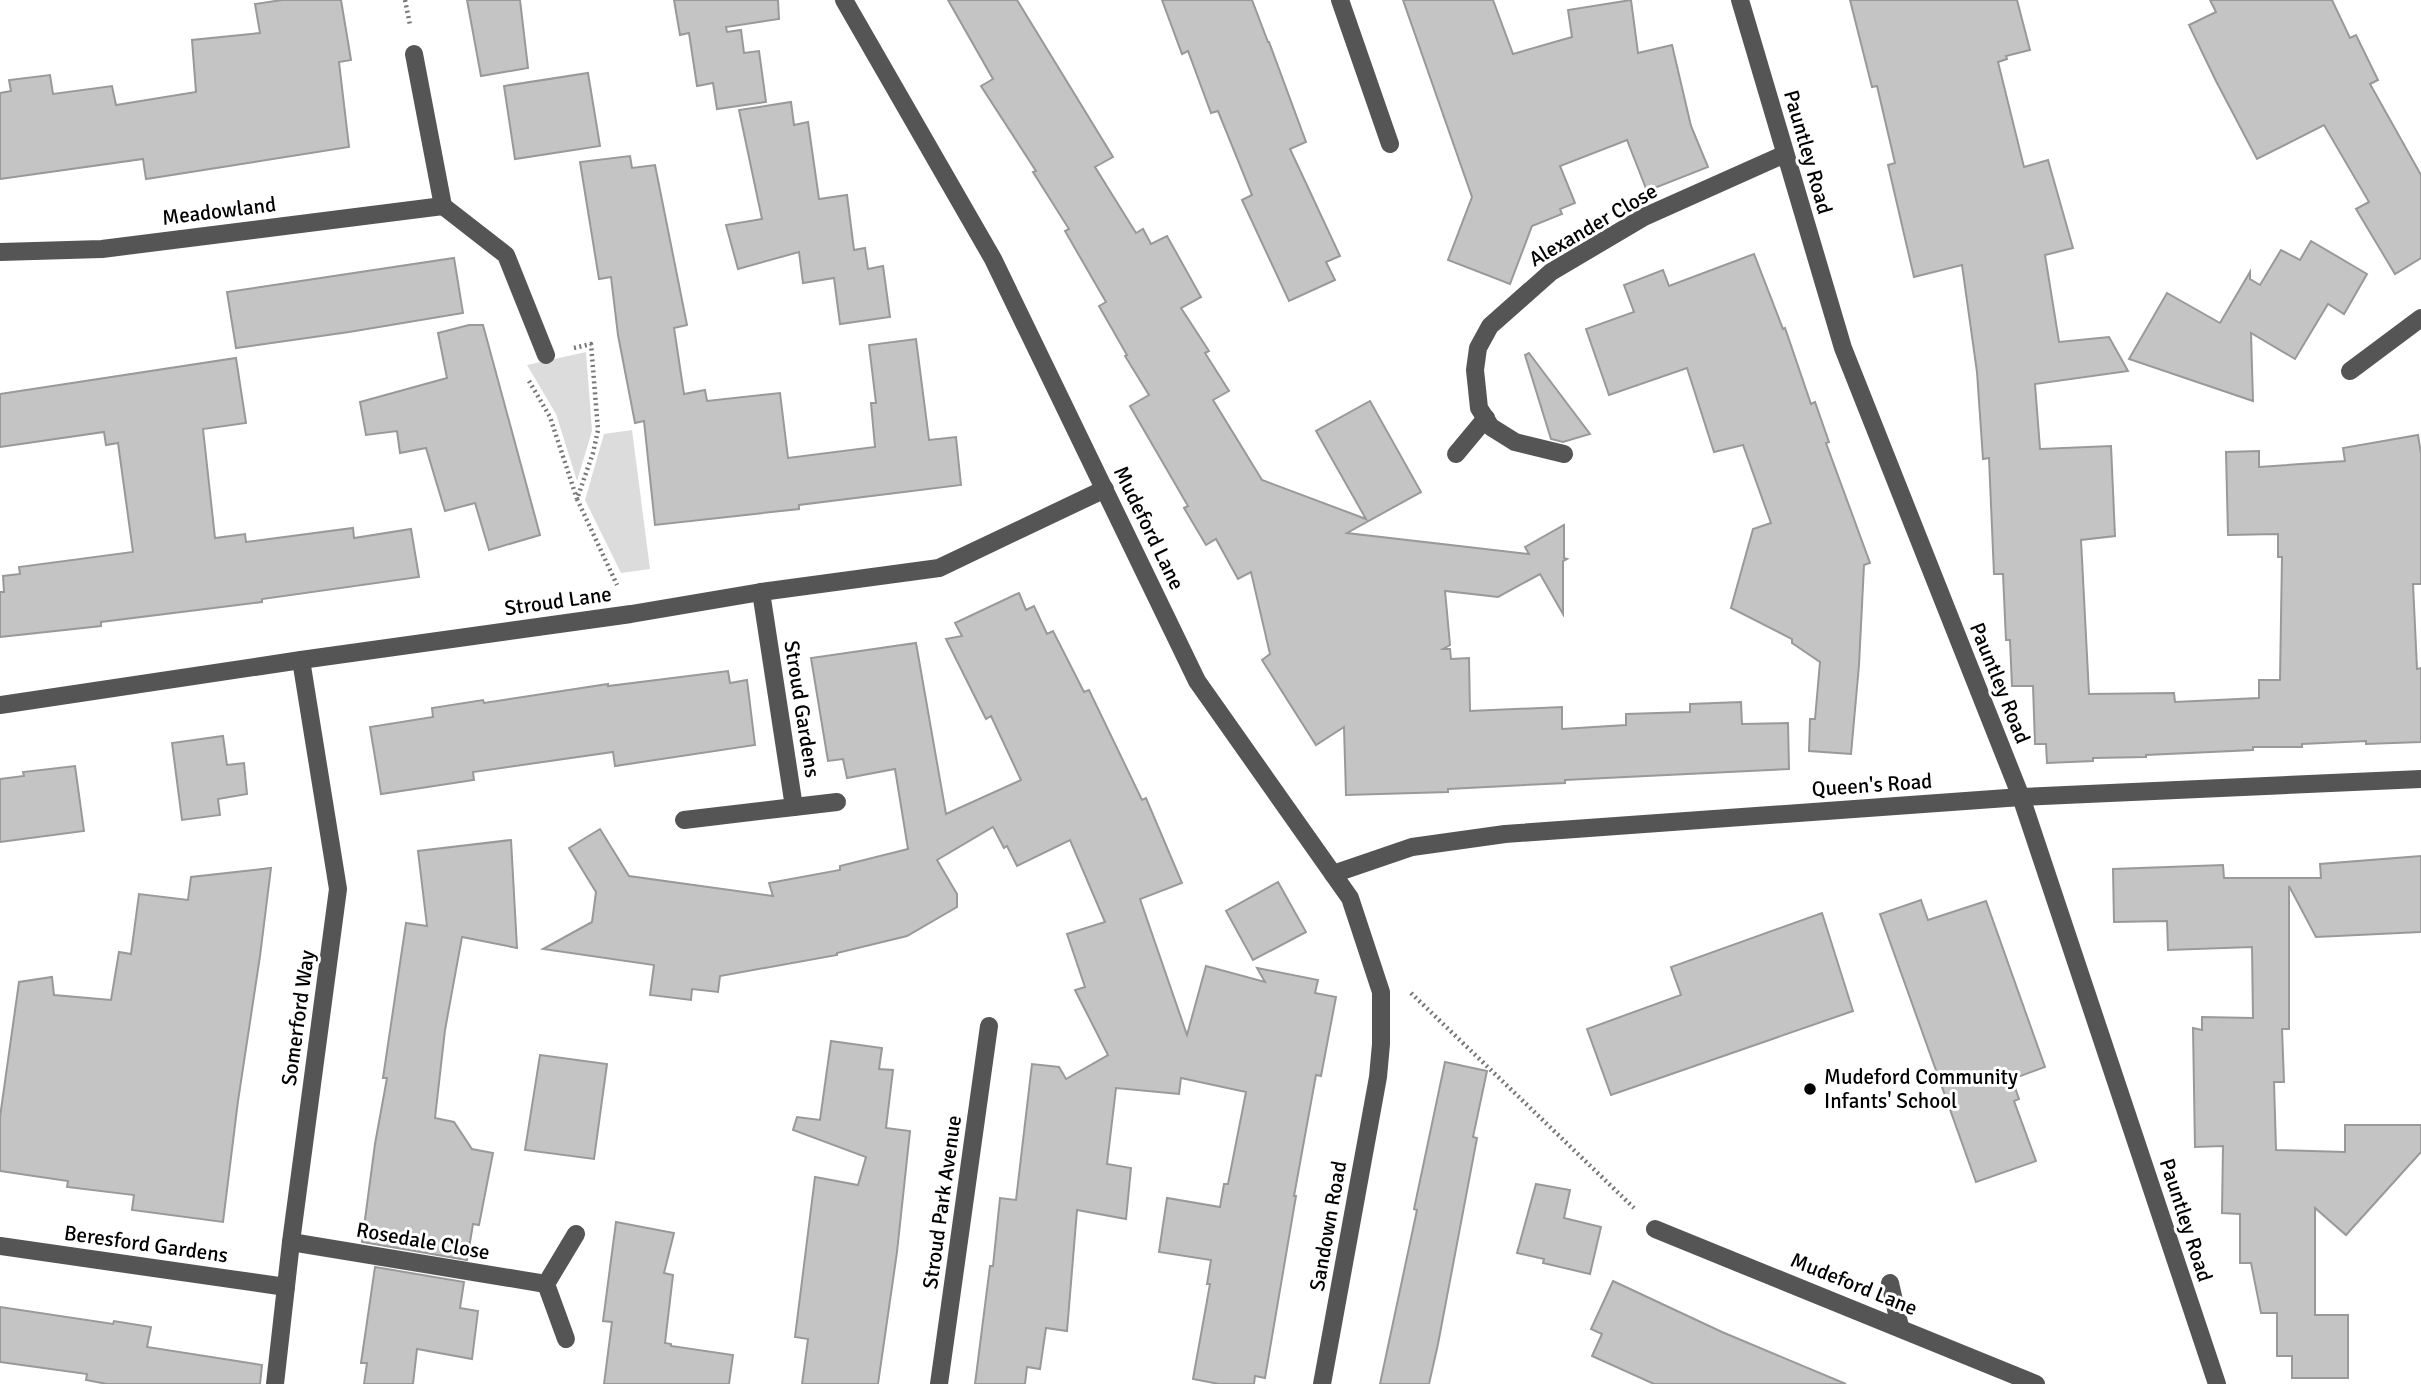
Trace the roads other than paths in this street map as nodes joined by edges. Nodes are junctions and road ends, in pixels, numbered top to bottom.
1 (844, 0) edge
2 (1340, 0) edge
3 (1740, 0) edge
4 (414, 54) dead end
5 (1390, 144) dead end
6 (1785, 154) junction
7 (443, 206) junction
8 (0, 252) edge
9 (2421, 318) edge
10 (546, 355) road end
11 (2350, 371) dead end
12 (1486, 418) junction
13 (1456, 454) dead end
14 (1564, 454) dead end
15 (1105, 489) junction
16 (761, 592) junction
17 (301, 660) junction
18 (0, 705) edge
19 (2421, 779) edge
20 (2021, 797) junction
21 (837, 802) dead end
22 (794, 807) junction
23 (684, 820) dead end
24 (1333, 874) junction
25 (989, 1026) dead end
26 (1378, 1077) joint
27 (1655, 1228) road end
28 (576, 1234) dead end
29 (291, 1241) junction
30 (0, 1246) edge
31 (1889, 1283) dead end
32 (546, 1284) junction
33 (286, 1287) junction
34 (1900, 1327) junction
35 (566, 1339) dead end
36 (275, 1384) edge
37 (939, 1384) edge
38 (1322, 1384) edge
39 (2036, 1384) edge
40 (2217, 1384) edge

1 - 15 street, Mudeford Lane
2 - 5 street
3 - 6 street, Pauntley Road
4 - 7 street
6 - 12 street, Alexander Close
6 - 20 street, Pauntley Road
7 - 8 street, Meadowland
7 - 10 street
9 - 11 street
12 - 13 street
12 - 14 street
15 - 16 street, Stroud Lane
15 - 24 street, Mudeford Lane
16 - 17 street, Stroud Lane
16 - 22 street, Stroud Gardens
17 - 18 street, Stroud Lane
17 - 29 street, Somerford Way
19 - 20 street, Queen's Road
20 - 24 street, Queen's Road
20 - 40 street, Pauntley Road
21 - 22 street
22 - 23 street, Stroud Gardens
24 - 26 street, Mudeford Lane
25 - 37 street, Stroud Park Avenue
26 - 38 street, Sandown Road
27 - 34 street, Mudeford Lane
28 - 32 street
29 - 32 street, Rosedale Close
29 - 33 street, Somerford Way
30 - 33 street, Beresford Gardens
31 - 34 street
32 - 35 street
33 - 36 street, Somerford Way
34 - 39 street, Mudeford Lane

